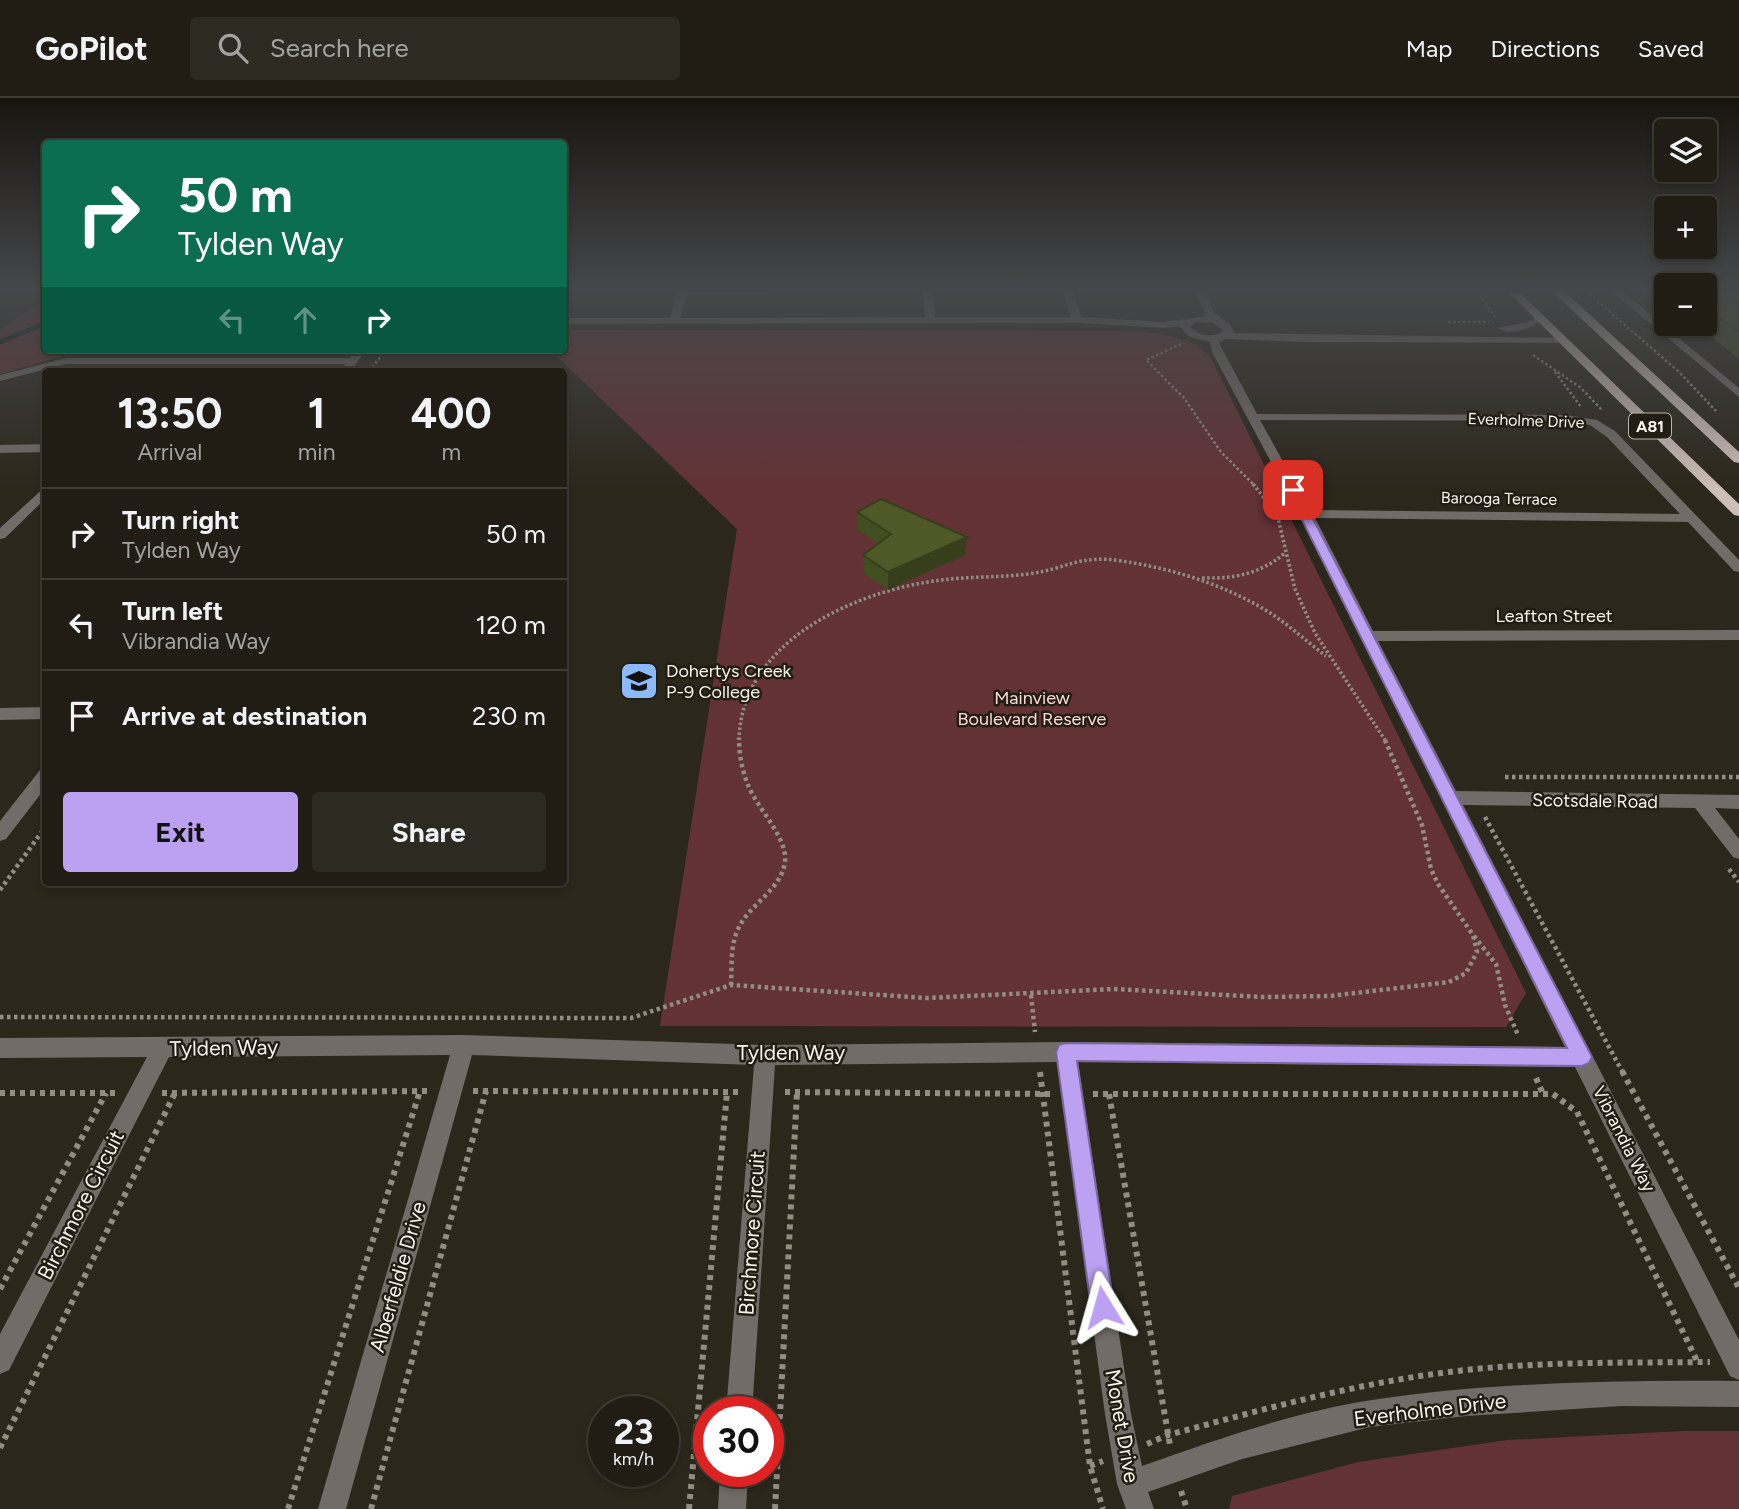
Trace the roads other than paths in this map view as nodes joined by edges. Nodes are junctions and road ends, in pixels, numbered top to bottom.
1 (1226, 357) edge
2 (1579, 357) edge
3 (1629, 357) edge
4 (1695, 357) edge
5 (177, 361) junction
6 (349, 366) edge
7 (170, 368) edge
8 (0, 378) edge
9 (1739, 394) edge
10 (1253, 418) junction
11 (0, 449) edge
12 (42, 449) edge
13 (1739, 459) edge
14 (42, 494) edge
15 (1739, 512) edge
16 (1306, 514) junction
17 (1691, 518) junction
18 (0, 535) edge
19 (1739, 568) edge
20 (1739, 635) edge
21 (1368, 636) junction
22 (42, 713) edge
23 (0, 714) edge
24 (42, 779) edge
25 (1451, 798) junction
26 (1739, 802) edge
27 (1701, 803) junction
28 (0, 834) edge
29 (1739, 852) edge
30 (464, 1045) junction
31 (0, 1048) edge
32 (162, 1049) junction
33 (1066, 1052) junction
34 (765, 1055) junction
35 (1582, 1057) junction
36 (0, 1361) edge
37 (1739, 1367) edge
38 (1739, 1394) edge
39 (740, 1396) edge
40 (1130, 1484) junction
41 (733, 1487) edge
42 (332, 1509) edge
43 (732, 1509) edge
44 (1140, 1509) edge

1 - 10 street, Vibrandia Way
2 - 15 highway, A81
3 - 13 highway, A81
4 - 9 street
5 - 6 street
5 - 7 street
5 - 8 street
10 - 16 street, Vibrandia Way
10 - 17 street, Everholme Drive
11 - 12 street
14 - 18 street
16 - 17 street, Barooga Terrace
16 - 21 street, Vibrandia Way
17 - 19 street, Everholme Drive
20 - 21 street, Leafton Street
21 - 25 street, Vibrandia Way
22 - 23 street
24 - 28 street
25 - 27 street, Scotsdale Road
25 - 35 street, Vibrandia Way
26 - 27 street, Scotsdale Road
27 - 29 street
30 - 32 street, Tylden Way
30 - 34 street, Tylden Way
30 - 42 street, Alberfeldie Drive
31 - 32 street, Tylden Way
32 - 36 street, Birchmore Circuit
33 - 34 street, Tylden Way
33 - 35 street, Tylden Way
33 - 40 street, Monet Drive
34 - 39 street, Birchmore Circuit
35 - 37 street, Vibrandia Way
38 - 40 street, Everholme Drive
40 - 44 street, Monet Drive
41 - 43 street

